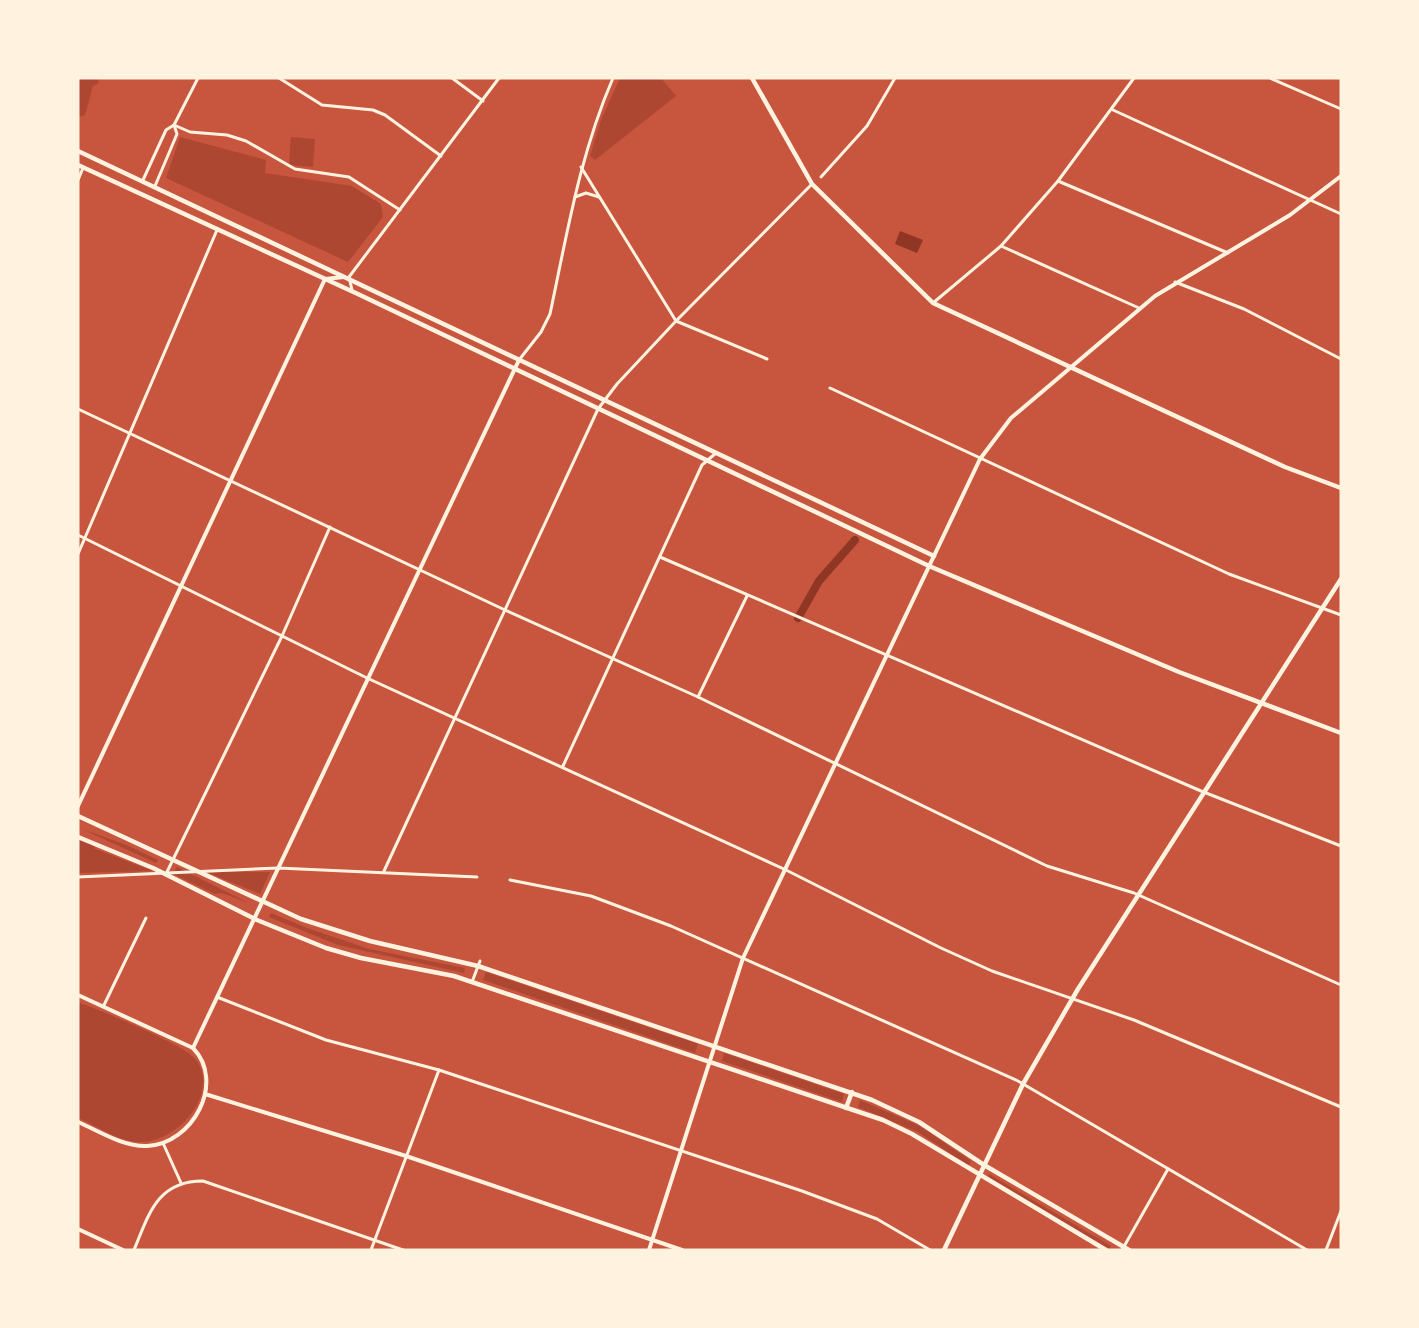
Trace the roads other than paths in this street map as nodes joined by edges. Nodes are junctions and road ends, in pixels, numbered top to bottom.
1 (198, 78) edge
2 (279, 78) edge
3 (452, 78) edge
4 (498, 78) edge
5 (613, 78) edge
6 (752, 78) edge
7 (895, 78) edge
8 (1134, 78) edge
9 (1270, 78) edge
10 (483, 101) junction
11 (1341, 109) edge
12 (1113, 110) junction
13 (174, 125) junction
14 (78, 151) edge
15 (441, 156) junction
16 (81, 166) edge
17 (581, 167) junction
18 (1341, 176) edge
19 (821, 177) dead end
20 (78, 180) edge
21 (143, 180) junction
22 (1058, 181) junction
23 (812, 184) junction
24 (155, 186) junction
25 (575, 197) junction
26 (601, 198) junction
27 (1311, 201) junction
28 (400, 210) junction
29 (1341, 214) edge
30 (217, 228) junction
31 (1001, 246) junction
32 (1228, 253) junction
33 (349, 277) junction
34 (325, 279) junction
35 (1175, 282) junction
36 (352, 291) junction
37 (933, 303) junction
38 (1139, 308) junction
39 (676, 321) junction
40 (767, 359) dead end
41 (1341, 359) edge
42 (519, 360) junction
43 (1070, 367) junction
44 (514, 369) junction
45 (830, 388) dead end
46 (605, 400) junction
47 (78, 409) edge
48 (598, 409) junction
49 (130, 433) junction
50 (716, 453) junction
51 (980, 459) junction
52 (706, 461) junction
53 (231, 480) junction
54 (1341, 488) edge
55 (330, 527) junction
56 (78, 535) edge
57 (85, 538) junction
58 (78, 554) edge
59 (934, 556) junction
60 (660, 557) junction
61 (929, 566) junction
62 (419, 568) junction
63 (1341, 579) edge
64 (181, 586) junction
65 (747, 596) junction
66 (1323, 608) junction
67 (505, 610) junction
68 (1341, 615) edge
69 (282, 636) junction
70 (887, 656) junction
71 (613, 658) junction
72 (367, 678) junction
73 (698, 697) junction
74 (1263, 703) junction
75 (456, 719) junction
76 (1341, 732) edge
77 (836, 762) junction
78 (562, 766) junction
79 (1205, 792) junction
80 (78, 806) edge
81 (78, 816) edge
82 (78, 837) edge
83 (1341, 846) edge
84 (173, 859) junction
85 (278, 868) junction
86 (786, 870) junction
87 (197, 871) junction
88 (384, 872) junction
89 (166, 874) junction
90 (78, 877) edge
91 (477, 877) dead end
92 (510, 880) dead end
93 (1139, 895) junction
94 (262, 901) junction
95 (146, 918) dead end
96 (254, 918) junction
97 (743, 958) junction
98 (479, 963) junction
99 (472, 982) junction
100 (1341, 985) edge
101 (78, 995) edge
102 (217, 997) junction
103 (1073, 998) junction
104 (104, 1005) junction
105 (715, 1046) junction
106 (193, 1048) junction
107 (710, 1062) junction
108 (439, 1070) junction
109 (1023, 1084) junction
110 (852, 1092) junction
111 (205, 1094) junction
112 (1341, 1107) edge
113 (846, 1108) junction
114 (78, 1122) edge
115 (163, 1143) junction
116 (681, 1151) junction
117 (406, 1156) junction
118 (984, 1165) junction
119 (1168, 1169) junction
120 (978, 1176) junction
121 (180, 1183) junction
122 (1341, 1211) edge
123 (78, 1229) edge
124 (375, 1240) junction
125 (652, 1240) junction
126 (1125, 1249) edge
127 (123, 1250) edge
128 (134, 1250) edge
129 (371, 1250) edge
130 (403, 1250) edge
131 (649, 1250) edge
132 (682, 1250) edge
133 (930, 1250) edge
134 (944, 1250) edge
135 (1106, 1250) edge
136 (1307, 1250) edge
137 (1326, 1250) edge

1 - 13 street
2 - 15 street
3 - 10 street
4 - 10 street
5 - 17 street
6 - 23 main road
7 - 19 street
8 - 12 street
9 - 11 street
10 - 15 street
12 - 22 street
12 - 27 street
13 - 21 street
13 - 24 street
13 - 28 street
14 - 21 main road
15 - 28 street
16 - 20 street
16 - 30 main road
17 - 25 street
17 - 26 street
18 - 27 street
21 - 24 main road
22 - 31 street
22 - 32 street
23 - 37 main road
23 - 39 street
24 - 33 main road
25 - 26 street
25 - 42 street
26 - 39 street
27 - 29 street
27 - 32 street
28 - 33 street
30 - 34 main road
30 - 49 street
31 - 37 street
31 - 38 street
32 - 35 street
33 - 34 street
33 - 36 street
33 - 42 main road
34 - 36 main road
34 - 53 street
35 - 38 street
35 - 41 street
36 - 44 main road
37 - 43 main road
38 - 43 street
39 - 40 street
39 - 46 street
42 - 44 street
42 - 46 main road
43 - 51 street
43 - 54 main road
44 - 48 main road
44 - 62 street
45 - 51 street
46 - 48 street
46 - 50 main road
47 - 49 street
48 - 52 main road
48 - 67 street
49 - 53 street
49 - 57 street
50 - 52 street
50 - 59 main road
51 - 59 street
51 - 66 street
52 - 60 street
52 - 61 main road
53 - 55 street
53 - 64 street
55 - 62 street
55 - 69 street
56 - 57 street
57 - 58 street
57 - 64 street
59 - 61 street
60 - 65 street
60 - 71 street
61 - 70 street
61 - 74 main road
62 - 67 street
62 - 72 street
63 - 66 main road
64 - 69 street
64 - 80 street
65 - 70 street
65 - 73 street
66 - 68 street
66 - 74 main road
67 - 71 street
67 - 75 street
69 - 72 street
69 - 84 street
70 - 77 street
70 - 79 street
71 - 73 street
71 - 78 street
72 - 75 street
72 - 85 street
73 - 77 street
74 - 76 main road
74 - 79 main road
75 - 78 street
75 - 88 street
77 - 86 street
77 - 93 street
78 - 86 street
79 - 83 street
79 - 93 main road
81 - 84 main road
82 - 89 main road
84 - 87 main road
84 - 89 street
85 - 87 street
85 - 88 street
85 - 94 street
86 - 97 street
86 - 103 street
87 - 89 street
87 - 94 main road
88 - 91 street
89 - 90 street
89 - 96 main road
92 - 97 street
93 - 100 street
93 - 103 main road
94 - 96 street
94 - 98 main road
95 - 104 street
96 - 99 main road
96 - 102 street
97 - 105 street
97 - 109 street
98 - 99 street
98 - 105 main road
99 - 107 main road
101 - 104 street
102 - 106 street
102 - 108 street
103 - 109 main road
103 - 112 street
104 - 106 street
105 - 107 street
105 - 110 main road
106 - 111 street
107 - 113 main road
107 - 116 street
108 - 116 street
108 - 117 street
109 - 118 main road
109 - 119 street
110 - 113 main road
110 - 118 main road
111 - 115 street
111 - 117 street
113 - 120 main road
114 - 115 street
115 - 121 street
116 - 125 street
116 - 133 street
117 - 124 street
117 - 125 street
118 - 120 main road
118 - 126 main road
119 - 126 street
119 - 136 street
120 - 134 main road
120 - 135 main road
121 - 124 street
121 - 128 street
122 - 137 street
123 - 127 street
124 - 129 street
124 - 130 street
125 - 131 street
125 - 132 street

